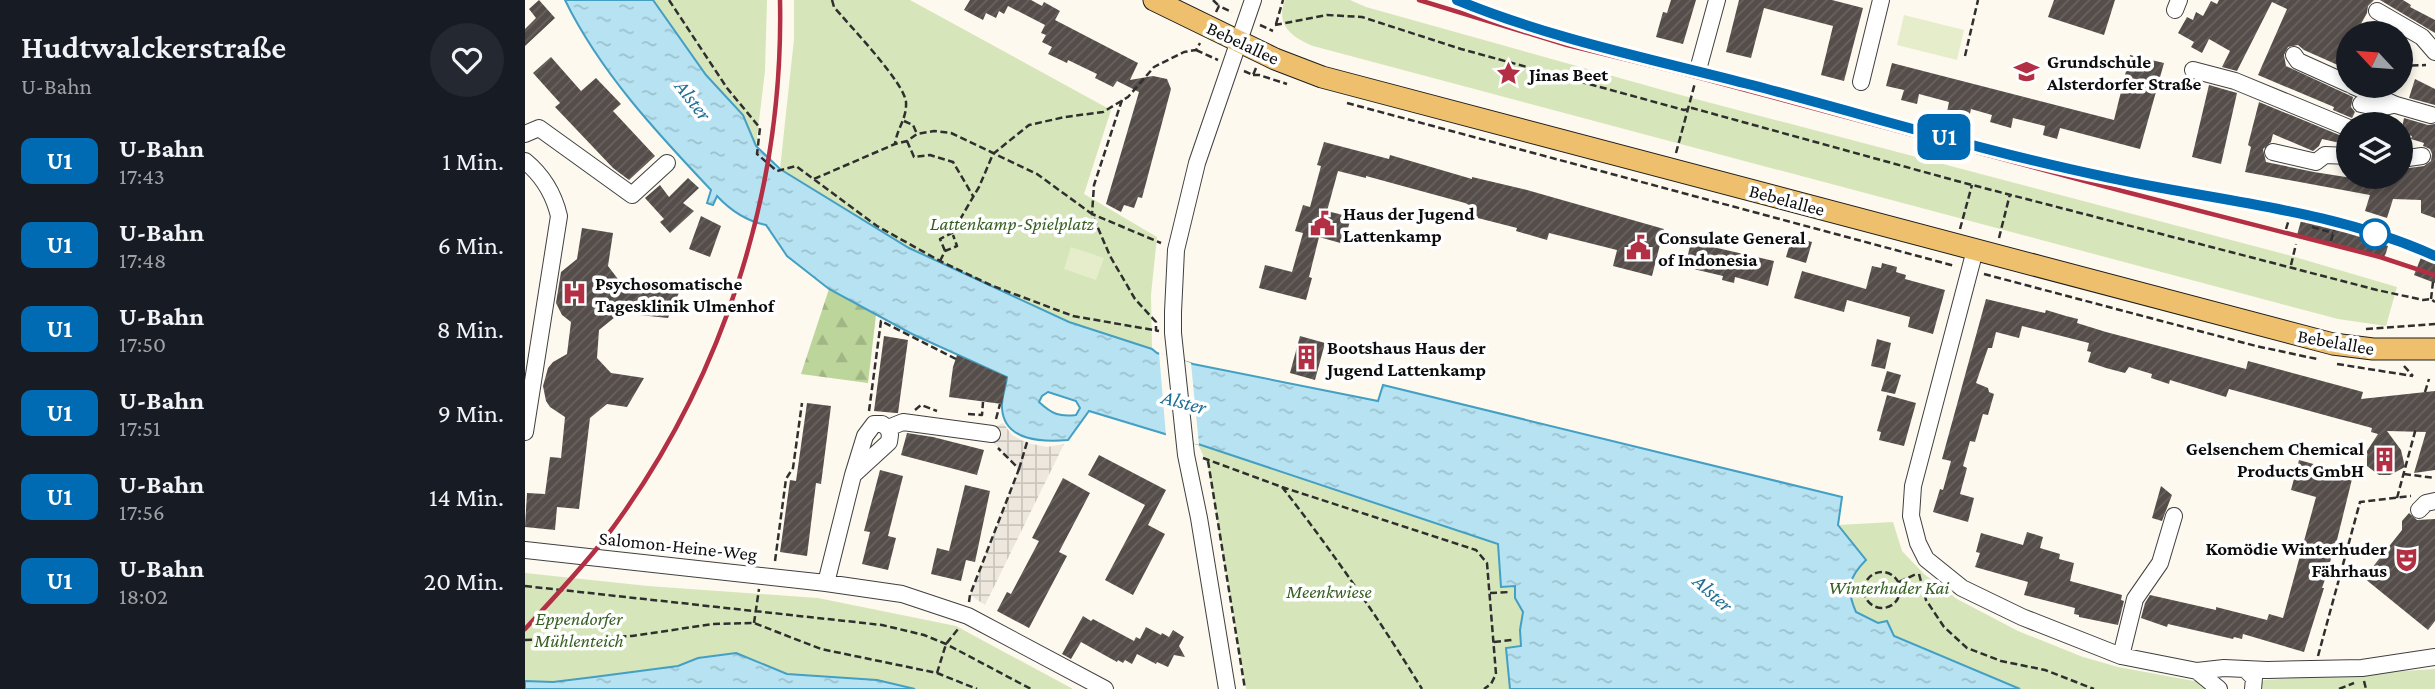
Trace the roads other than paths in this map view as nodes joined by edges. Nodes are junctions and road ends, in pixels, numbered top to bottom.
1 (1154, 0) edge
2 (1253, 0) edge
3 (1717, 0) edge
4 (1881, 0) edge
5 (2377, 11) dead end
6 (1238, 41) junction
7 (2435, 52) edge
8 (2294, 55) dead end
9 (1699, 65) dead end
10 (2193, 70) dead end
11 (2336, 78) edge
12 (1861, 82) dead end
13 (2380, 98) edge
14 (2361, 104) dead end
15 (2396, 105) junction
16 (2431, 115) dead end
17 (2336, 123) edge
18 (525, 134) edge
19 (2273, 152) dead end
20 (2336, 155) edge
21 (525, 161) edge
22 (667, 163) dead end
23 (1975, 250) junction
24 (2435, 349) edge
25 (2390, 350) junction
26 (2432, 371) edge
27 (888, 428) junction
28 (525, 432) edge
29 (992, 434) road end
30 (853, 475) junction
31 (2174, 516) dead end
32 (525, 550) edge
33 (826, 583) junction
34 (2121, 656) junction
35 (2435, 657) edge
36 (2246, 670) junction
37 (2197, 671) junction
38 (1225, 687) edge
39 (1105, 689) edge
40 (2219, 689) edge
41 (2253, 689) edge

1 - 6 main road, Bebelallee
2 - 6 street
3 - 9 street
4 - 12 street
5 - 7 street
6 - 23 main road, Bebelallee
6 - 38 street
8 - 11 street
10 - 17 street
13 - 15 street
14 - 15 street
15 - 16 street
18 - 22 street
19 - 20 street
21 - 28 street
23 - 25 main road, Bebelallee
23 - 34 street
24 - 25 main road, Bebelallee
25 - 26 main road
27 - 29 street
27 - 30 street
27 - 30 street
30 - 33 street
31 - 34 street
32 - 33 street, Salomon-Heine-Weg
33 - 39 street, Salomon-Heine-Weg
34 - 37 street
35 - 36 street
36 - 37 street
36 - 41 street
37 - 40 street

